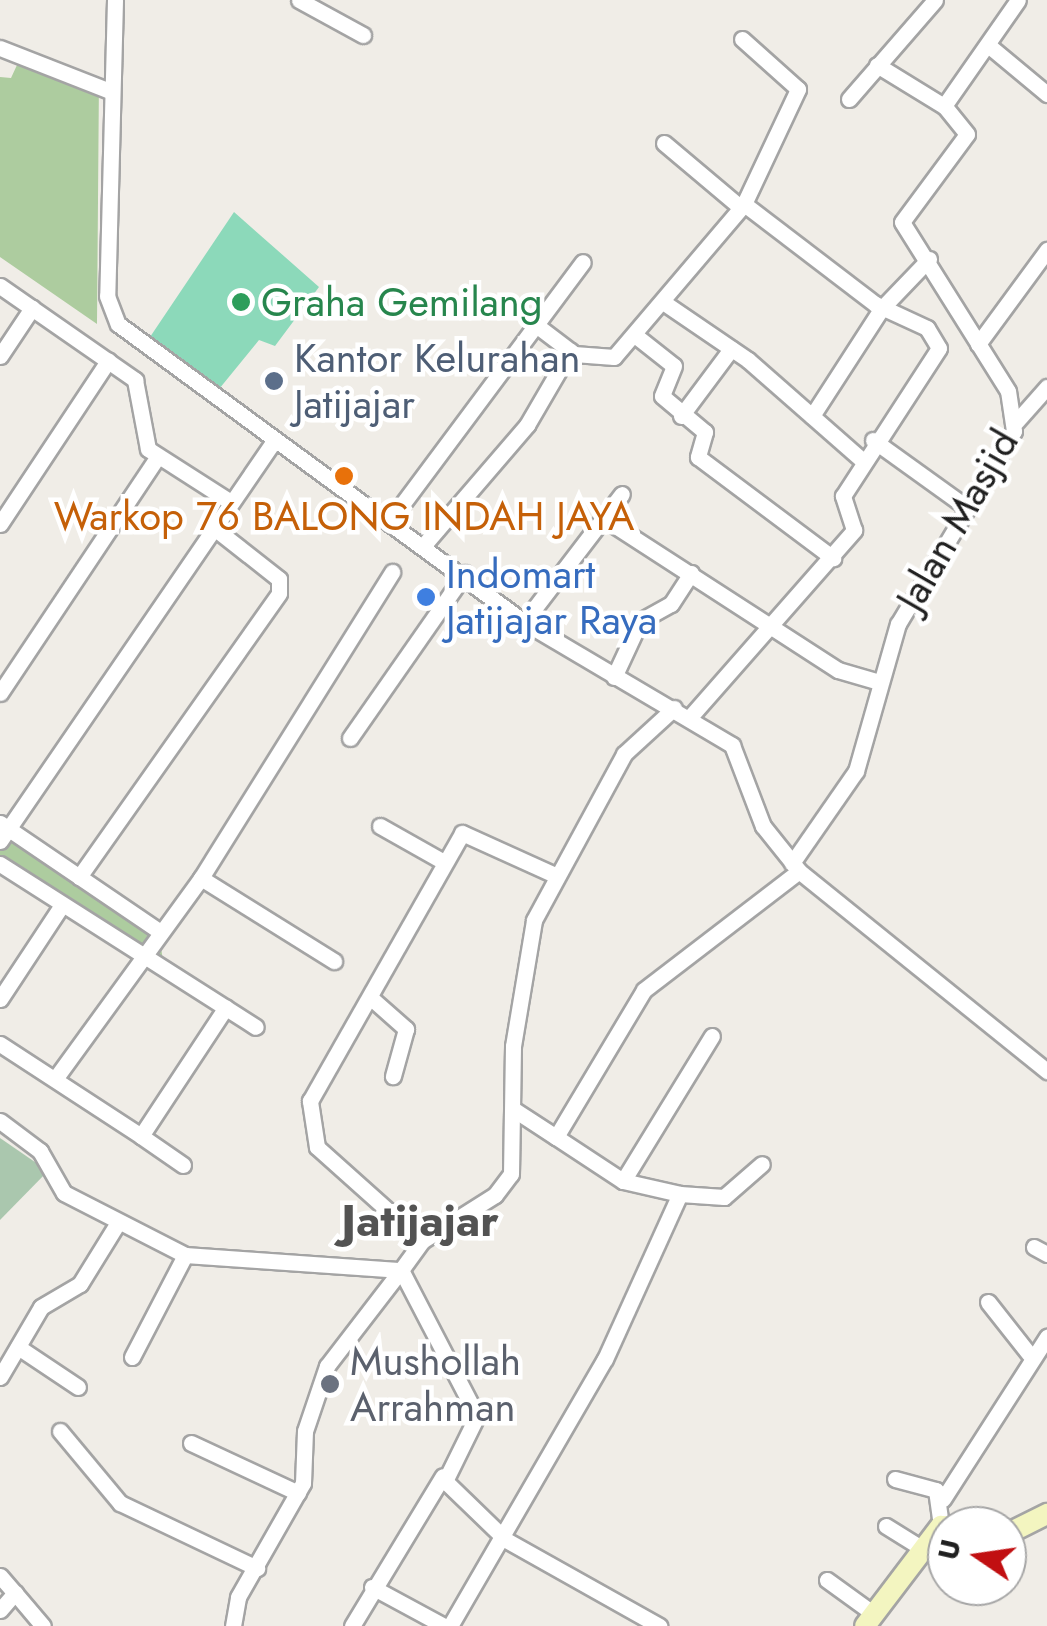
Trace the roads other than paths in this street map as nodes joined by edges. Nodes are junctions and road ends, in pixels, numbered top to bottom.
1 (115, 0) edge
2 (299, 0) edge
3 (935, 0) edge
4 (1018, 0) edge
5 (363, 36) dead end
6 (742, 39) dead end
7 (988, 45) junction
8 (0, 48) edge
9 (877, 65) junction
10 (110, 91) junction
11 (1047, 94) edge
12 (849, 99) dead end
13 (944, 106) junction
14 (664, 143) dead end
15 (742, 206) junction
16 (1047, 250) edge
17 (928, 259) junction
18 (583, 262) dead end
19 (0, 286) edge
20 (663, 302) junction
21 (32, 308) junction
22 (882, 308) junction
23 (536, 325) junction
24 (636, 336) junction
25 (978, 344) junction
26 (732, 349) junction
27 (570, 351) junction
28 (0, 356) edge
29 (108, 361) junction
30 (1047, 387) edge
31 (681, 416) junction
32 (812, 416) junction
33 (1016, 422) junction
34 (873, 440) junction
35 (273, 442) junction
36 (157, 458) junction
37 (863, 460) junction
38 (622, 494) dead end
39 (230, 501) junction
40 (964, 506) junction
41 (392, 518) junction
42 (603, 518) junction
43 (0, 524) edge
44 (213, 528) junction
45 (423, 546) junction
46 (832, 558) junction
47 (392, 572) dead end
48 (465, 573) junction
49 (691, 573) junction
50 (524, 622) junction
51 (774, 626) junction
52 (614, 676) junction
53 (879, 682) junction
54 (0, 693) edge
55 (674, 708) junction
56 (690, 718) junction
57 (350, 738) dead end
58 (380, 826) dead end
59 (3, 831) edge
60 (444, 862) junction
61 (0, 864) edge
62 (795, 867) junction
63 (554, 875) junction
64 (79, 877) junction
65 (201, 878) junction
66 (62, 905) junction
67 (159, 930) junction
68 (139, 956) junction
69 (334, 961) dead end
70 (162, 962) junction
71 (371, 998) junction
72 (0, 1000) edge
73 (226, 1007) junction
74 (256, 1026) dead end
75 (712, 1036) dead end
76 (0, 1044) edge
77 (1047, 1071) edge
78 (393, 1076) dead end
79 (55, 1079) junction
80 (513, 1109) junction
81 (0, 1120) edge
82 (141, 1136) junction
83 (556, 1137) junction
84 (762, 1164) dead end
85 (183, 1165) dead end
86 (624, 1181) junction
87 (680, 1194) junction
88 (117, 1224) junction
89 (422, 1242) junction
90 (185, 1256) junction
91 (401, 1270) junction
92 (988, 1302) dead end
93 (1047, 1337) edge
94 (18, 1346) junction
95 (1029, 1354) junction
96 (132, 1357) dead end
97 (0, 1377) edge
98 (78, 1387) dead end
99 (60, 1431) dead end
100 (191, 1442) dead end
101 (443, 1476) junction
102 (895, 1479) dead end
103 (298, 1493) junction
104 (943, 1499) junction
105 (943, 1506) edge
106 (886, 1526) dead end
107 (506, 1540) junction
108 (927, 1544) edge
109 (923, 1549) junction
110 (257, 1568) junction
111 (0, 1576) edge
112 (827, 1580) dead end
113 (372, 1586) junction
114 (15, 1593) junction
115 (0, 1610) edge
116 (870, 1620) edge
117 (43, 1626) edge
118 (234, 1626) edge
119 (352, 1626) edge
120 (447, 1626) edge
121 (659, 1626) edge

1 - 10 street
2 - 5 street
3 - 9 street
4 - 7 street
6 - 15 street
7 - 11 street
7 - 13 street
8 - 10 street
9 - 12 street
9 - 13 street
10 - 35 street
13 - 17 street, Jalan Masjid
14 - 15 street
15 - 20 street
15 - 22 street
16 - 25 street
17 - 22 street
17 - 25 street, Jalan Masjid
18 - 23 street
19 - 21 street
20 - 24 street
20 - 26 street
21 - 28 street
21 - 29 street
22 - 32 street
22 - 34 street
23 - 27 street
23 - 41 street
24 - 27 street
24 - 31 street
25 - 33 street, Jalan Masjid
26 - 31 street
26 - 32 street
27 - 45 street
29 - 36 street
29 - 43 street
30 - 33 street
31 - 46 street
32 - 37 street
33 - 40 street, Jalan Masjid
34 - 37 street
34 - 40 street
35 - 39 street
35 - 41 street
36 - 39 street
36 - 54 street
37 - 46 street
38 - 42 street
39 - 44 street
40 - 53 street, Jalan Masjid
41 - 45 street
42 - 49 street
42 - 50 street
44 - 59 street
44 - 64 street
45 - 48 street
46 - 51 street
47 - 65 street
48 - 50 street
48 - 57 street
49 - 51 street
49 - 52 street
50 - 52 street
51 - 53 street
51 - 56 street
52 - 55 street
53 - 62 street, Jalan Masjid
55 - 56 street
55 - 63 street
56 - 62 street
58 - 60 street
59 - 64 street
60 - 63 street
60 - 71 street
61 - 66 street
62 - 77 street
62 - 83 street, Jalan Masjid
63 - 80 street
64 - 67 street
65 - 67 street
65 - 69 street
66 - 68 street
66 - 72 street
67 - 68 street
67 - 70 street
68 - 70 street
68 - 79 street
70 - 73 street
71 - 78 street
71 - 89 street
73 - 74 street
73 - 82 street
75 - 86 street
76 - 79 street
79 - 82 street
80 - 83 street
80 - 89 street
81 - 88 street
82 - 85 street
83 - 86 street
84 - 87 street
86 - 87 street
87 - 107 street
88 - 90 street
88 - 94 street
89 - 91 street
90 - 91 street
90 - 96 street
91 - 101 street
91 - 103 street
92 - 95 street
93 - 95 street
94 - 97 street
94 - 98 street
95 - 104 street
99 - 110 street
100 - 103 street
101 - 107 street
101 - 113 street
102 - 104 street
103 - 110 street
104 - 105 street
106 - 109 street
107 - 120 street
107 - 121 street
108 - 109 street
109 - 116 street
110 - 118 street
111 - 114 street
112 - 116 street
113 - 119 street
113 - 120 street
114 - 115 street
114 - 117 street

